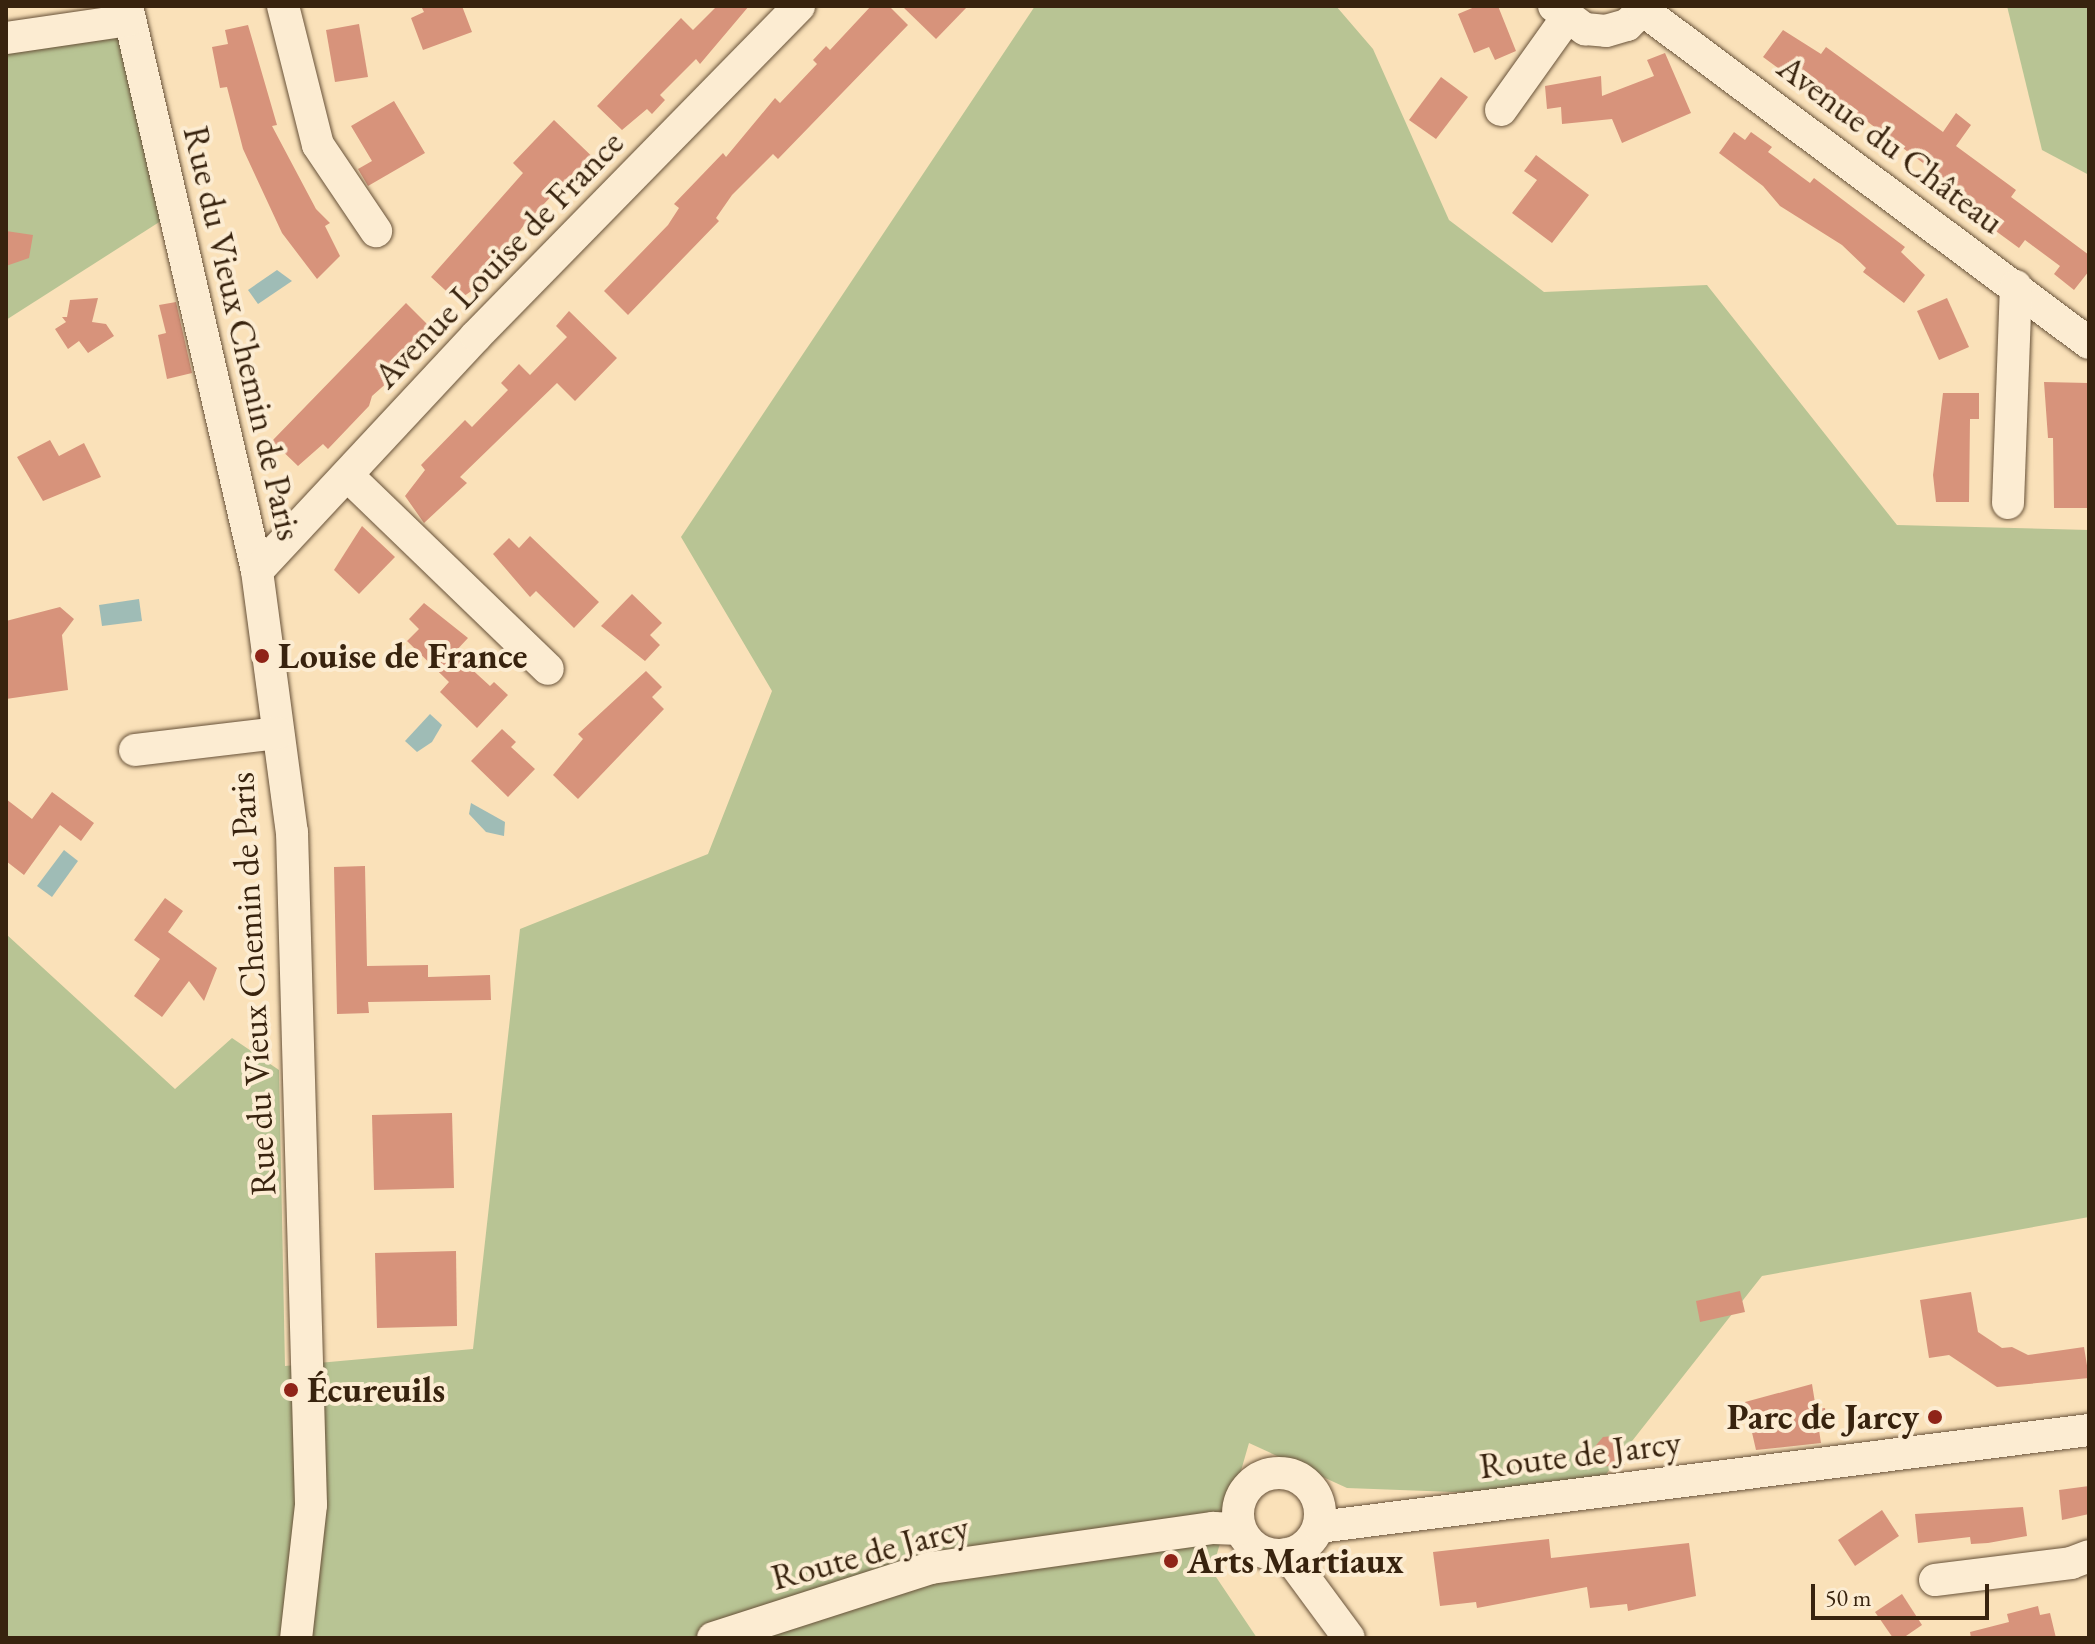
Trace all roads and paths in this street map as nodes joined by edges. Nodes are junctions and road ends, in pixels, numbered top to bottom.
1 (283, 6) edge
2 (799, 6) edge
3 (1646, 9) edge
4 (128, 13) edge
5 (1560, 13) edge
6 (6, 38) edge
7 (1501, 110) dead end
8 (376, 231) dead end
9 (2016, 286) junction
10 (2089, 343) edge
11 (347, 475) junction
12 (2008, 503) dead end
13 (257, 571) junction
14 (548, 669) dead end
15 (278, 733) junction
16 (135, 750) dead end
17 (2089, 1430) edge
18 (1319, 1527) junction
19 (1240, 1529) junction
20 (1287, 1554) junction
21 (2089, 1556) edge
22 (1935, 1580) dead end
23 (296, 1638) edge
24 (713, 1638) edge
25 (1349, 1638) edge

1 - 8 street
2 - 11 street, Avenue Louise de France
3 - 5 street, Avenue du Château
3 - 9 street, Avenue du Château
4 - 6 street
4 - 13 street, Rue du Vieux Chemin de Paris
5 - 7 street, Avenue du Château
9 - 10 street, Avenue du Château
9 - 12 street
11 - 13 street, Avenue Louise de France
11 - 14 street
13 - 15 street, Rue du Vieux Chemin de Paris
15 - 16 street
15 - 23 street, Rue du Vieux Chemin de Paris
17 - 18 street, Route de Jarcy
18 - 19 street
18 - 20 street
19 - 20 street
19 - 24 street, Route de Jarcy
20 - 25 street
21 - 22 street

